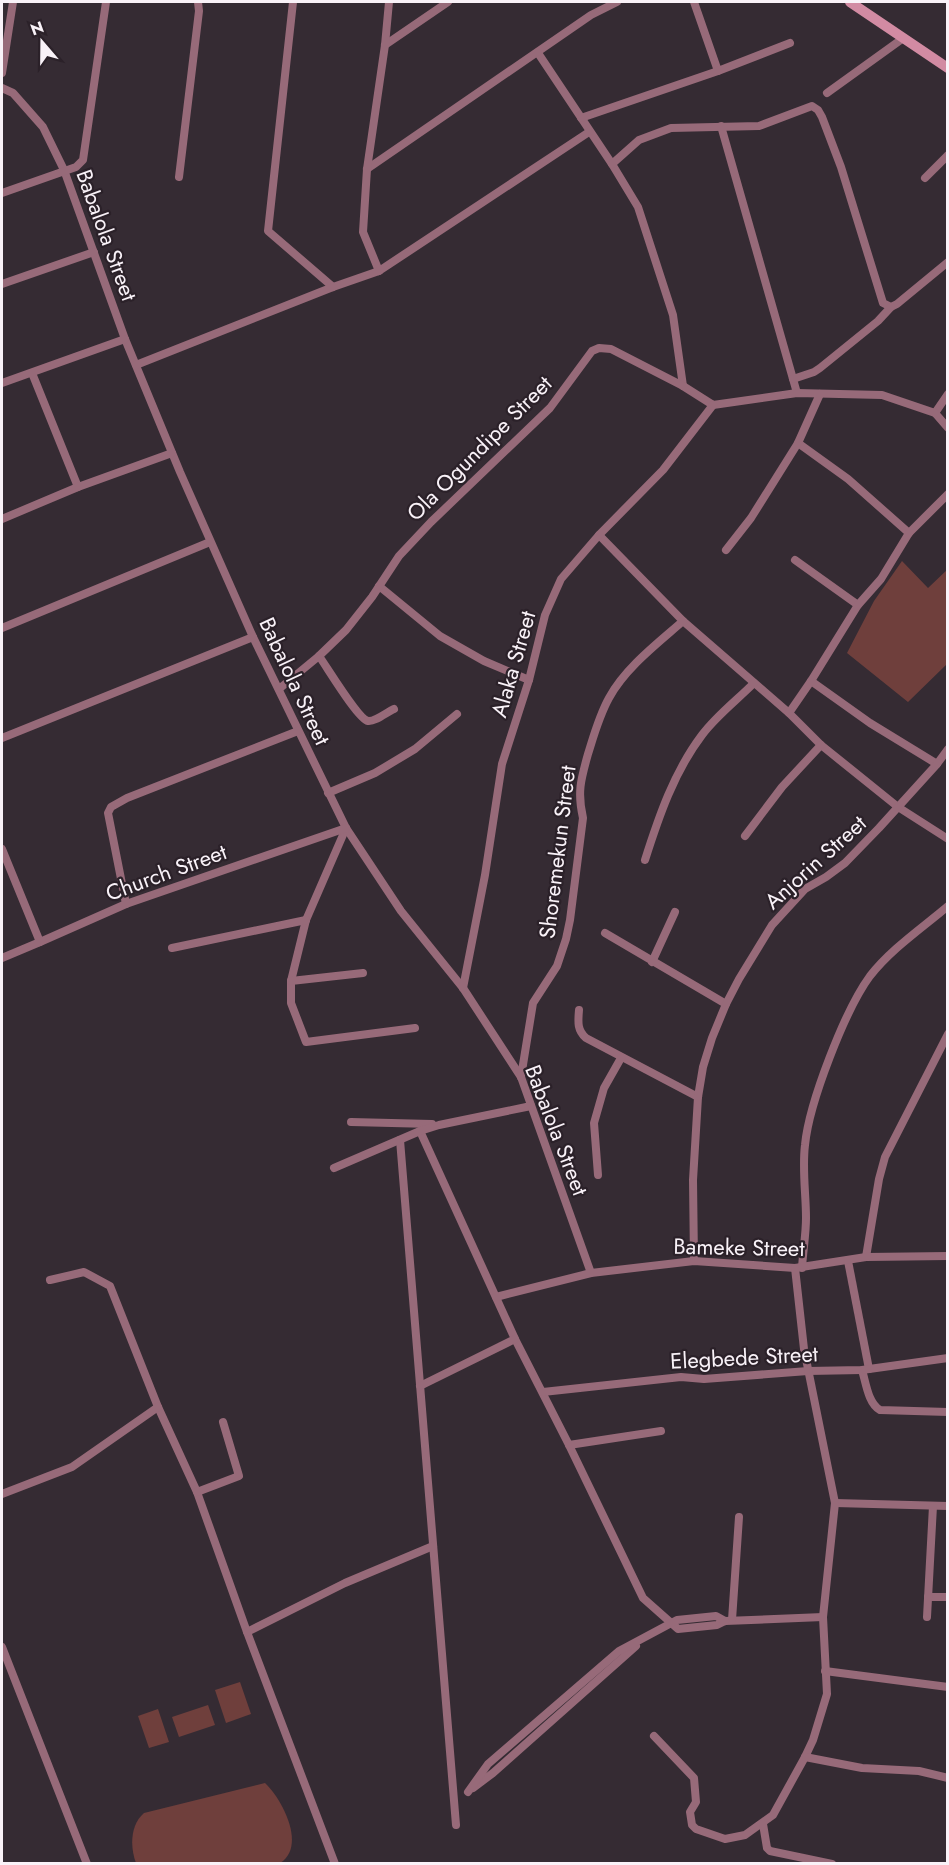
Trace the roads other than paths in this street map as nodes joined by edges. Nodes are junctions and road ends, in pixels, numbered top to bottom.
1 (13, 2) edge
2 (106, 2) edge
3 (198, 2) edge
4 (293, 2) edge
5 (389, 2) edge
6 (448, 2) edge
7 (617, 2) edge
8 (694, 2) edge
9 (850, 2) edge
10 (902, 39) junction
11 (790, 43) dead end
12 (385, 45) junction
13 (538, 53) junction
14 (948, 68) edge
15 (718, 71) junction
16 (2, 73) edge
17 (2, 88) edge
18 (827, 93) dead end
19 (581, 118) junction
20 (721, 126) junction
21 (589, 132) junction
22 (948, 156) edge
23 (612, 164) junction
24 (367, 169) junction
25 (64, 170) junction
26 (179, 177) dead end
27 (925, 178) dead end
28 (2, 193) edge
29 (94, 252) junction
30 (948, 262) edge
31 (379, 271) junction
32 (2, 283) edge
33 (333, 287) junction
34 (891, 307) junction
35 (125, 339) junction
36 (136, 365) junction
37 (32, 373) junction
38 (793, 379) junction
39 (2, 383) edge
40 (683, 386) junction
41 (797, 393) junction
42 (820, 394) junction
43 (948, 394) edge
44 (712, 405) junction
45 (935, 413) junction
46 (948, 428) edge
47 (798, 443) junction
48 (172, 453) junction
49 (78, 487) junction
50 (948, 494) edge
51 (2, 519) edge
52 (909, 533) junction
53 (599, 535) junction
54 (210, 542) junction
55 (726, 550) dead end
56 (795, 560) dead end
57 (379, 586) junction
58 (858, 605) junction
59 (683, 621) junction
60 (2, 628) edge
61 (254, 637) junction
62 (319, 656) junction
63 (529, 680) junction
64 (811, 681) junction
65 (754, 683) junction
66 (279, 688) junction
67 (394, 709) dead end
68 (789, 713) junction
69 (457, 714) dead end
70 (298, 731) junction
71 (2, 738) edge
72 (821, 745) junction
73 (948, 749) edge
74 (937, 764) junction
75 (328, 794) junction
76 (898, 807) junction
77 (346, 828) junction
78 (745, 836) dead end
79 (948, 839) edge
80 (2, 849) edge
81 (645, 860) dead end
82 (126, 904) junction
83 (948, 906) edge
84 (675, 912) dead end
85 (306, 920) junction
86 (605, 933) dead end
87 (40, 942) junction
88 (172, 948) dead end
89 (2, 958) edge
90 (652, 962) junction
91 (363, 973) dead end
92 (291, 981) junction
93 (463, 988) junction
94 (726, 1004) junction
95 (579, 1010) dead end
96 (415, 1028) dead end
97 (948, 1034) edge
98 (621, 1058) junction
99 (521, 1077) junction
100 (698, 1097) junction
101 (531, 1106) junction
102 (351, 1122) dead end
103 (439, 1125) junction
104 (420, 1131) junction
105 (400, 1140) junction
106 (334, 1168) dead end
107 (598, 1175) dead end
108 (948, 1256) edge
109 (866, 1257) junction
110 (694, 1261) junction
111 (848, 1261) junction
112 (798, 1268) junction
113 (591, 1273) junction
114 (50, 1280) dead end
115 (496, 1297) junction
116 (515, 1339) junction
117 (948, 1358) edge
118 (865, 1370) junction
119 (808, 1371) junction
120 (420, 1386) junction
121 (543, 1392) junction
122 (158, 1407) junction
123 (948, 1412) edge
124 (223, 1422) dead end
125 (661, 1431) dead end
126 (569, 1445) junction
127 (197, 1492) junction
128 (2, 1494) edge
129 (835, 1503) junction
130 (933, 1506) junction
131 (948, 1506) edge
132 (739, 1517) dead end
133 (433, 1546) junction
134 (928, 1597) junction
135 (948, 1598) edge
136 (823, 1617) junction
137 (927, 1617) dead end
138 (729, 1620) junction
139 (672, 1624) junction
140 (247, 1632) junction
141 (641, 1640) junction
142 (2, 1647) edge
143 (825, 1671) junction
144 (947, 1688) edge
145 (654, 1736) dead end
146 (805, 1757) junction
147 (948, 1778) edge
148 (763, 1824) junction
149 (456, 1825) dead end
150 (87, 1863) edge
151 (335, 1863) edge
152 (832, 1863) edge

1 - 16 street
2 - 25 street
3 - 26 street
4 - 33 street
5 - 12 street
6 - 12 street
7 - 13 street
8 - 15 street
9 - 10 street
10 - 14 street
10 - 18 street
11 - 15 street
12 - 24 street
13 - 19 street
13 - 24 street
15 - 19 street
17 - 25 street, Babalola Street
19 - 21 street
20 - 23 street
20 - 34 street
20 - 38 street
21 - 23 street
21 - 31 street
22 - 27 street
23 - 40 street
24 - 31 street
25 - 28 street
25 - 29 street, Babalola Street
29 - 32 street
29 - 35 street, Babalola Street
30 - 34 street
31 - 33 street
33 - 36 street
34 - 38 street
35 - 36 street, Babalola Street
35 - 37 street
36 - 48 street, Babalola Street
37 - 39 street
37 - 49 street
38 - 41 street
40 - 44 street, Ola Ogundipe Street
40 - 57 street, Ola Ogundipe Street
41 - 42 street
41 - 44 street
42 - 45 street
42 - 47 street
43 - 45 street
44 - 53 street, Alaka Street
45 - 46 street
47 - 52 street
47 - 55 street
48 - 49 street
48 - 54 street, Babalola Street
49 - 51 street
50 - 52 street
52 - 58 street
53 - 59 street
53 - 63 street, Alaka Street
54 - 60 street
54 - 61 street, Babalola Street
56 - 58 street
57 - 62 street, Ola Ogundipe Street
57 - 63 street
58 - 64 street
59 - 65 street
59 - 99 street, Shoremekun Street
61 - 66 street, Babalola Street
61 - 71 street
62 - 66 street, Ola Ogundipe Street
62 - 67 street
63 - 93 street, Alaka Street
64 - 68 street
64 - 74 street
65 - 68 street
65 - 81 street
66 - 70 street, Babalola Street
68 - 72 street
69 - 75 street
70 - 75 street, Babalola Street
70 - 82 street
72 - 76 street
72 - 78 street
73 - 74 street, Anjorin Street
74 - 76 street, Anjorin Street
75 - 77 street, Babalola Street
76 - 79 street
76 - 94 street, Anjorin Street
77 - 82 street, Church Street
77 - 85 street
77 - 93 street, Babalola Street
80 - 87 street
82 - 87 street, Church Street
83 - 112 street
84 - 90 street
85 - 88 street
85 - 92 street
86 - 90 street
87 - 89 street, Church Street
90 - 94 street
91 - 92 street
92 - 96 street
93 - 99 street, Babalola Street
94 - 100 street, Anjorin Street
95 - 98 street
97 - 109 street
98 - 100 street
98 - 107 street
99 - 101 street, Babalola Street
100 - 110 street, Anjorin Street
101 - 103 street
101 - 113 street, Babalola Street
102 - 103 street
103 - 104 street
104 - 105 street
104 - 115 street
105 - 106 street
105 - 120 street
108 - 109 street, Bameke Street
109 - 111 street, Bameke Street
110 - 112 street, Bameke Street
110 - 113 street, Bameke Street
111 - 112 street, Bameke Street
111 - 118 street
112 - 119 street
113 - 115 street, Bameke Street
114 - 122 street
115 - 116 street
116 - 120 street
116 - 121 street
117 - 118 street, Elegbede Street
118 - 119 street, Elegbede Street
118 - 123 street
119 - 121 street, Elegbede Street
119 - 129 street
120 - 133 street
121 - 126 street
122 - 127 street
122 - 128 street
124 - 127 street
125 - 126 street
126 - 139 street
127 - 140 street
129 - 130 street
129 - 136 street
130 - 131 street
130 - 134 street
132 - 138 street
133 - 140 street
133 - 149 street
134 - 135 street
134 - 137 street
136 - 138 street
136 - 143 street
138 - 139 street
139 - 141 street
140 - 151 street
141 - 141 street
142 - 150 street
143 - 144 street
143 - 146 street
145 - 148 street
146 - 147 street
146 - 148 street
148 - 152 street

